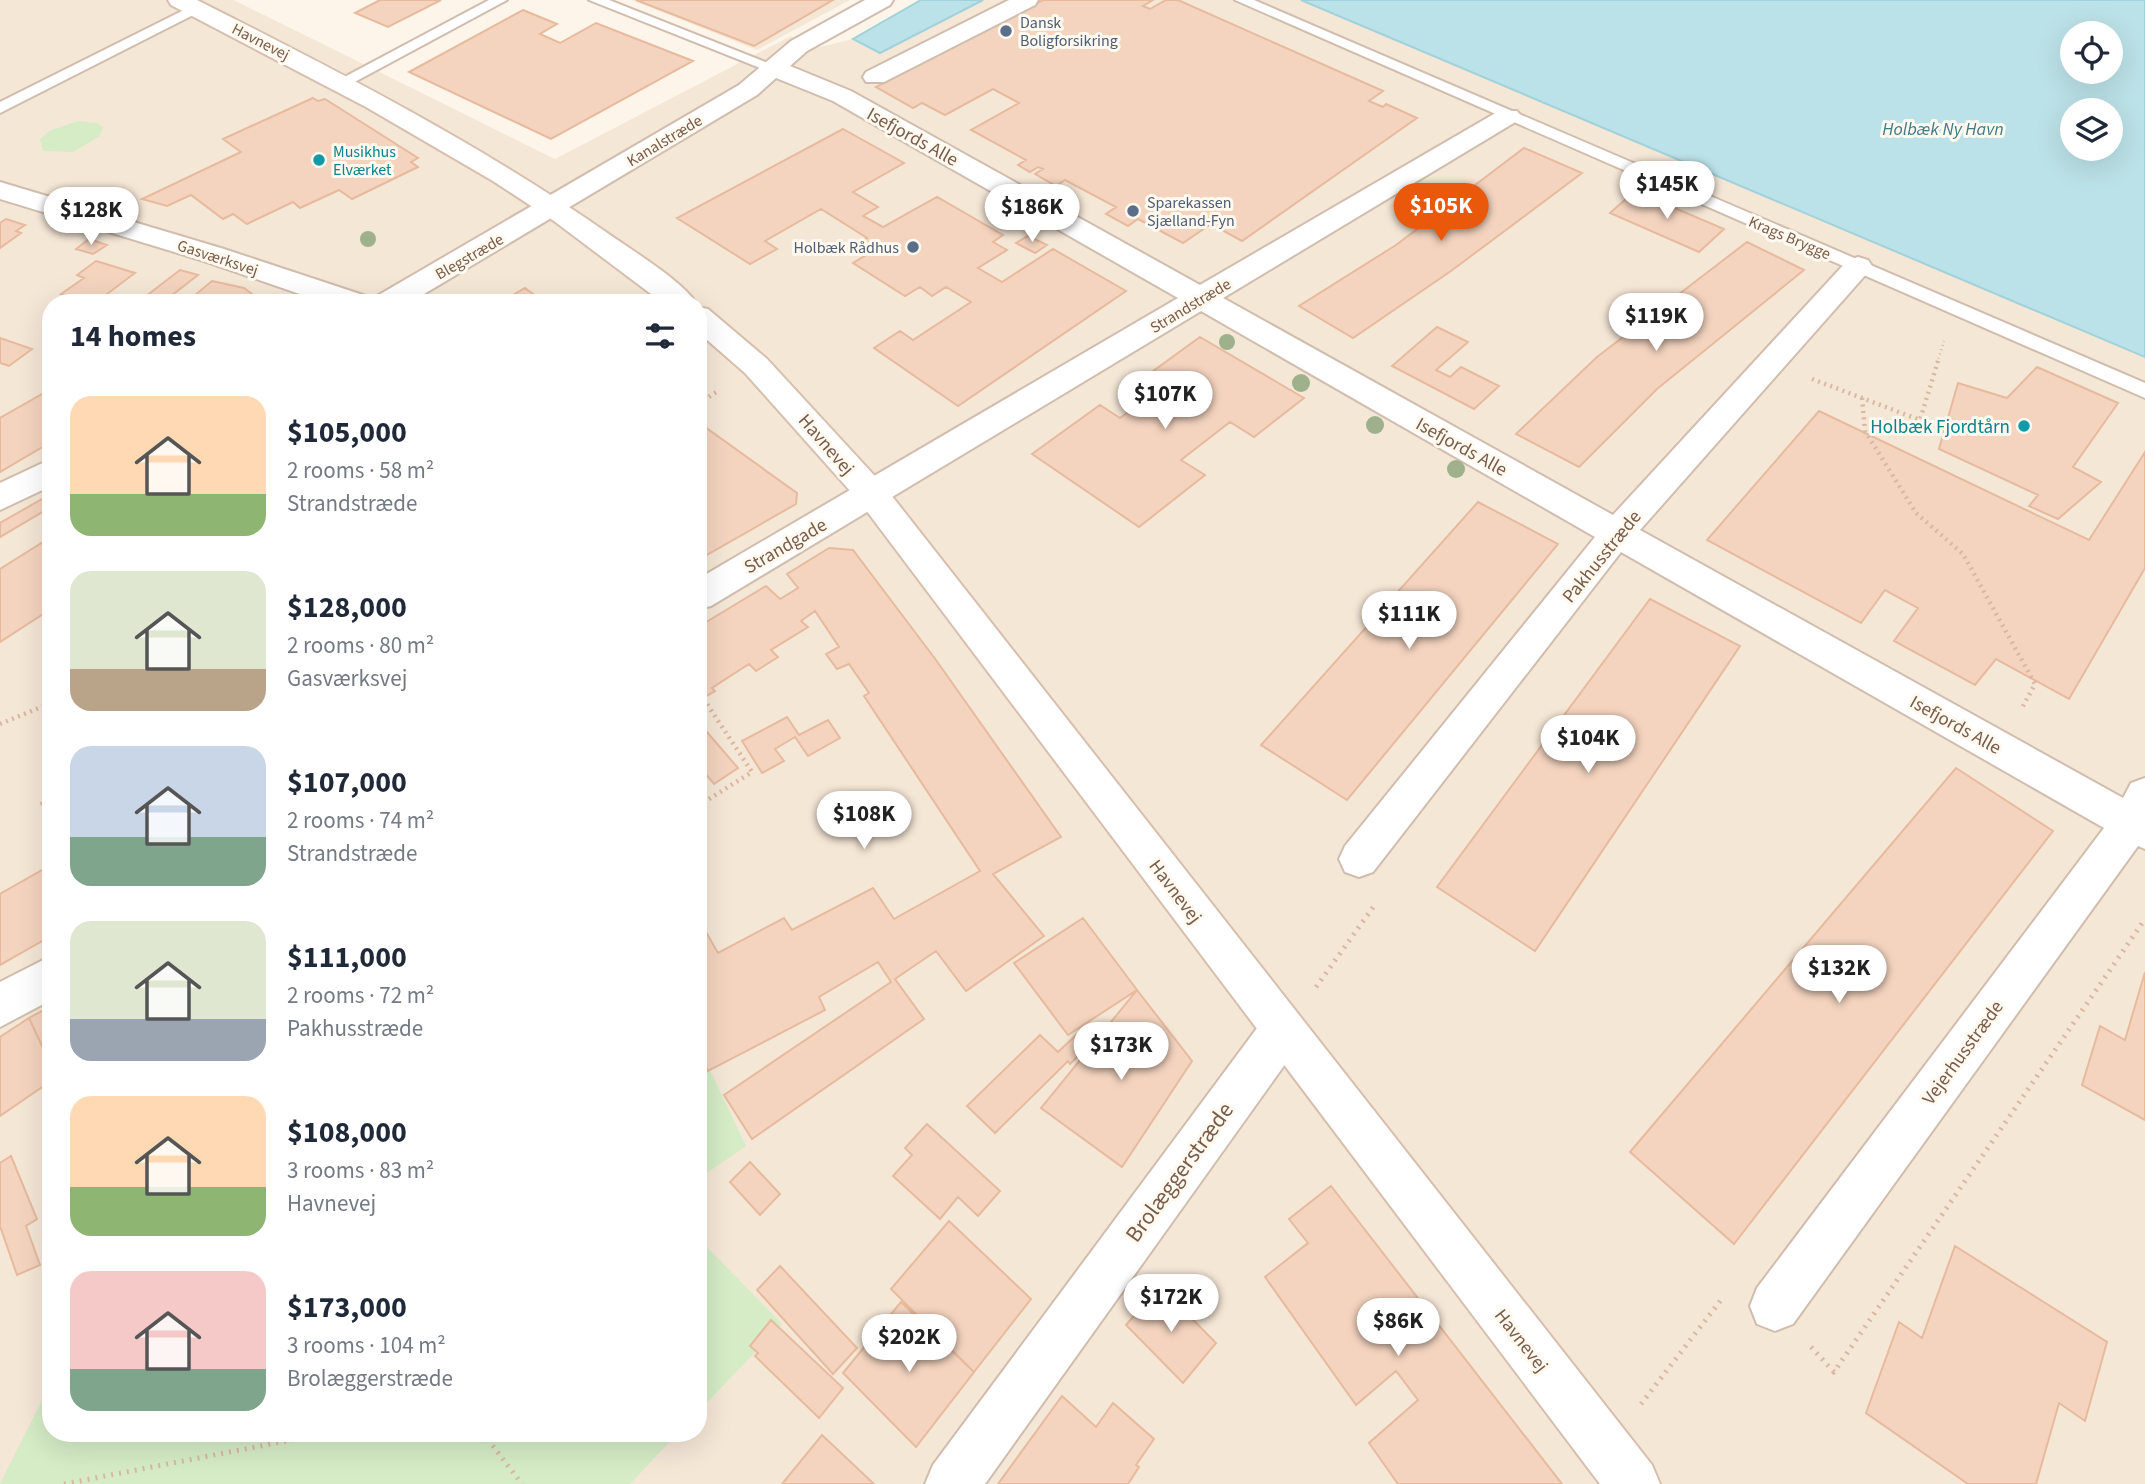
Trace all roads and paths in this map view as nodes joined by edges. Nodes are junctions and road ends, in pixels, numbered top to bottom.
1 (500, 0) edge
2 (596, 0) edge
3 (882, 0) edge
4 (1027, 0) edge
5 (1242, 0) edge
6 (188, 4) edge
7 (775, 69) junction
8 (875, 77) dead end
9 (343, 82) junction
10 (0, 108) edge
11 (1508, 116) junction
12 (0, 190) edge
13 (551, 208) junction
14 (1858, 266) junction
15 (329, 294) edge
16 (403, 294) edge
17 (670, 294) edge
18 (1201, 299) junction
19 (1967, 313) junction
20 (707, 324) edge
21 (1770, 363) junction
22 (2145, 391) edge
23 (1862, 398) junction
24 (42, 476) edge
25 (872, 494) junction
26 (0, 498) edge
27 (1617, 533) junction
28 (707, 591) edge
29 (707, 704) edge
30 (42, 707) edge
31 (2021, 712) dead end
32 (0, 724) edge
33 (707, 800) edge
34 (2140, 816) edge
35 (1359, 859) joint
36 (2145, 919) edge
37 (42, 981) edge
38 (0, 1006) edge
39 (1282, 1031) junction
40 (1775, 1306) junction
41 (281, 1442) edge
42 (490, 1442) edge
43 (1606, 1449) junction
44 (64, 1484) edge
45 (522, 1484) edge
46 (952, 1484) edge
47 (1633, 1484) edge

1 - 9 lane
2 - 7 lane
3 - 7 street, Kanalstræde
4 - 8 street
5 - 11 lane, Krags Brygge
6 - 9 street, Havnevej
6 - 10 lane
7 - 13 street, Kanalstræde
7 - 18 street, Isefjords Alle
9 - 13 street, Havnevej
11 - 14 lane, Krags Brygge
11 - 18 street, Strandstræde
12 - 15 street, Gasværksvej
13 - 16 street, Blegstræde
13 - 17 street, Havnevej
14 - 19 lane, Krags Brygge
14 - 21 street, Pakhusstræde
18 - 25 street, Strandstræde
18 - 27 street, Isefjords Alle
19 - 22 lane, Krags Brygge
19 - 23 path
20 - 25 street, Havnevej
21 - 23 path
21 - 27 street, Pakhusstræde
23 - 31 path
24 - 26 street
25 - 28 street, Strandgade
25 - 39 street, Havnevej
27 - 34 street, Isefjords Alle
27 - 35 street, Pakhusstræde
29 - 33 path
30 - 32 path
34 - 40 street, Vejerhusstræde
35 - 39 path
36 - 40 path
37 - 38 street
39 - 43 street, Havnevej
39 - 46 street, Brolæggerstræde
40 - 43 path
41 - 44 path
42 - 45 path
43 - 47 street, Havnevej

